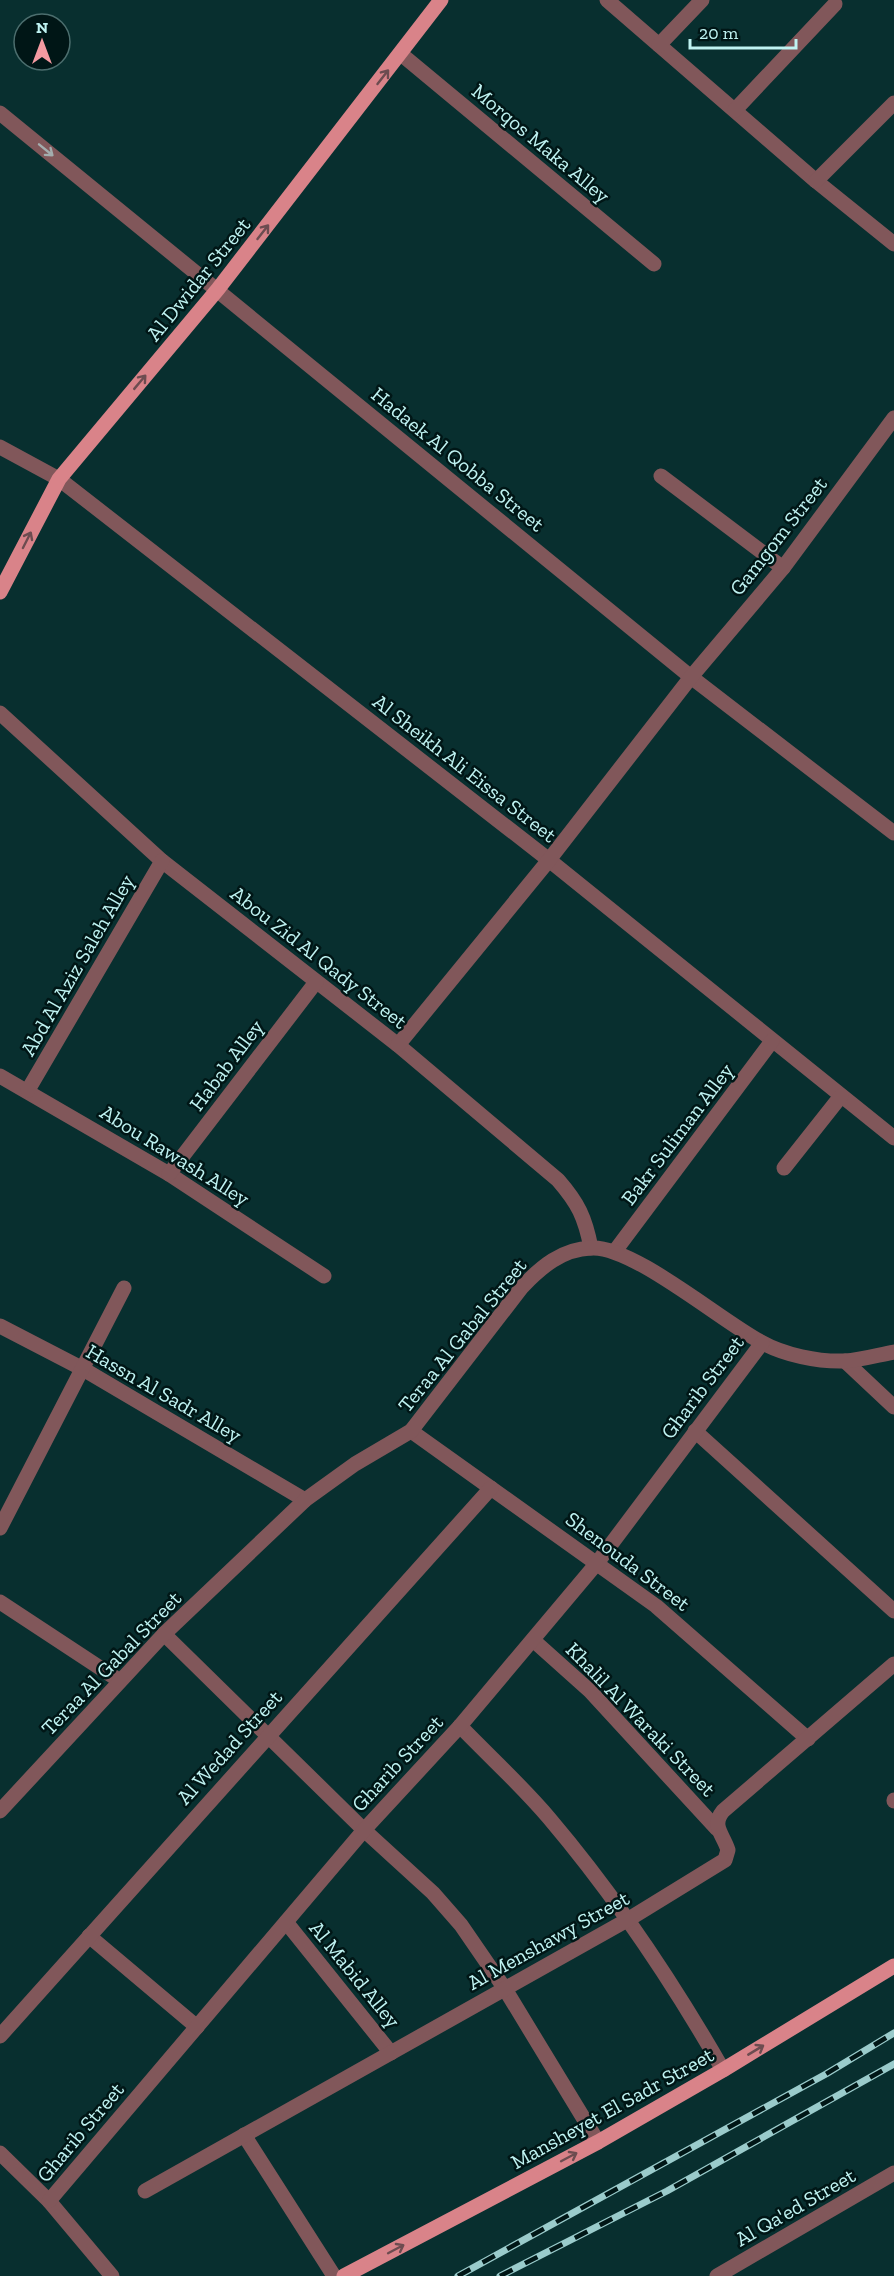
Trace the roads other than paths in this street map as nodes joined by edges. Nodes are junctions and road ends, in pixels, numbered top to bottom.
1 (441, 0) edge
2 (607, 0) edge
3 (702, 0) edge
4 (835, 4) dead end
5 (659, 45) junction
6 (401, 54) junction
7 (894, 103) edge
8 (735, 110) junction
9 (0, 113) edge
10 (816, 181) junction
11 (894, 244) edge
12 (654, 264) dead end
13 (218, 289) junction
14 (894, 418) edge
15 (0, 447) edge
16 (661, 476) dead end
17 (59, 479) junction
18 (783, 568) junction
19 (0, 592) edge
20 (692, 677) junction
21 (0, 713) edge
22 (894, 833) edge
23 (549, 860) junction
24 (162, 861) junction
25 (316, 982) junction
26 (772, 1041) junction
27 (398, 1045) junction
28 (0, 1076) edge
29 (28, 1090) junction
30 (841, 1096) junction
31 (894, 1138) edge
32 (784, 1168) dead end
33 (170, 1174) junction
34 (591, 1248) junction
35 (615, 1251) junction
36 (324, 1276) dead end
37 (124, 1287) dead end
38 (0, 1326) edge
39 (762, 1343) junction
40 (894, 1352) edge
41 (844, 1361) junction
42 (83, 1369) junction
43 (894, 1407) edge
44 (411, 1431) junction
45 (695, 1431) junction
46 (491, 1488) junction
47 (305, 1500) junction
48 (0, 1528) edge
49 (597, 1563) junction
50 (0, 1602) edge
51 (894, 1611) edge
52 (164, 1634) junction
53 (533, 1640) junction
54 (894, 1664) edge
55 (120, 1681) junction
56 (460, 1726) junction
57 (268, 1735) junction
58 (808, 1739) junction
59 (0, 1811) edge
60 (717, 1829) junction
61 (364, 1830) junction
62 (629, 1919) junction
63 (286, 1922) junction
64 (89, 1936) junction
65 (894, 1966) edge
66 (505, 1989) junction
67 (197, 2027) junction
68 (0, 2036) edge
69 (391, 2053) junction
70 (723, 2070) junction
71 (244, 2135) junction
72 (598, 2142) junction
73 (0, 2153) edge
74 (894, 2173) edge
75 (146, 2191) dead end
76 (49, 2200) junction
77 (737, 2272) edge
78 (112, 2276) edge
79 (334, 2276) edge
80 (345, 2276) edge
81 (717, 2276) edge

1 - 6 main road, Al Dwidar Street
2 - 5 street
3 - 5 street
4 - 8 street
5 - 8 street
6 - 12 street, Morqos Maka Alley
13 -> 6 main road, Al Dwidar Street
7 - 10 street
8 - 10 street
9 -> 13 street, Hadaek Al Qobba Street
10 - 11 street
17 -> 13 main road, Al Dwidar Street
13 - 20 street, Hadaek Al Qobba Street
14 - 18 street, Gamgom Street
15 - 17 street, Al Sheikh Ali Eissa Street
16 - 18 street
19 -> 17 main road, Al Dwidar Street
17 - 23 street, Al Sheikh Ali Eissa Street
18 - 20 street, Gamgom Street
20 - 22 street, Hadaek Al Qobba Street
20 - 23 street, Gamgom Street
21 - 24 street, Abou Zid Al Qady Street
23 - 26 street, Al Sheikh Ali Eissa Street
23 - 27 street, Gamgom Street
24 - 25 street, Abou Zid Al Qady Street
24 - 29 street, Abd Al Aziz Saleh Alley
25 - 27 street, Abou Zid Al Qady Street
25 - 33 street, Habab Alley
26 - 30 street, Al Sheikh Ali Eissa Street
26 - 35 street, Bakr Suliman Alley
27 - 34 street, Abou Zid Al Qady Street
28 - 29 street, Abou Rawash Alley
29 - 33 street, Abou Rawash Alley
30 - 31 street, Al Sheikh Ali Eissa Street
30 - 32 street
33 - 36 street, Abou Rawash Alley
34 - 35 street, Teraa Al Gabal Street
34 - 44 street, Teraa Al Gabal Street
35 - 39 street, Teraa Al Gabal Street
37 - 42 street
38 - 42 street, Hassn Al Sadr Alley
39 - 41 street, Teraa Al Gabal Street
39 - 45 street, Gharib Street
40 - 41 street, Teraa Al Gabal Street
41 - 43 street
42 - 47 street, Hassn Al Sadr Alley
42 - 48 street
44 - 46 street, Shenouda Street
44 - 47 street, Teraa Al Gabal Street
45 - 49 street, Gharib Street
45 - 51 street
46 - 49 street, Shenouda Street
46 - 57 street, Al Wedad Street
47 - 52 street, Teraa Al Gabal Street
49 - 53 street, Gharib Street
49 - 58 street, Shenouda Street
50 - 55 street
52 - 55 street, Teraa Al Gabal Street
52 - 57 street
53 - 56 street, Gharib Street
53 - 60 street, Khalil Al Waraki Street
54 - 58 street
55 - 59 street, Teraa Al Gabal Street
56 - 61 street, Gharib Street
56 - 62 street
57 - 61 street
57 - 64 street, Al Wedad Street
58 - 60 street
60 - 62 street, Al Menshawy Street
61 - 63 street, Gharib Street
61 - 66 street
62 - 66 street, Al Menshawy Street
62 - 70 street
63 - 67 street, Gharib Street
63 - 69 street, Al Mabid Alley
64 - 67 street
64 - 68 street, Al Wedad Street
70 -> 65 main road, Mansheyet El Sadr Street
66 - 69 street, Al Menshawy Street
66 - 72 street
67 - 76 street, Gharib Street
69 - 71 street, Al Menshawy Street
70 - 72 main road, Mansheyet El Sadr Street
71 - 75 street, Al Menshawy Street
71 - 79 street
80 -> 72 main road, Mansheyet El Sadr Street
73 - 76 street
74 - 77 street, Al Qa'ed Street
76 - 78 street
77 - 81 street, Al Qa'ed Street

